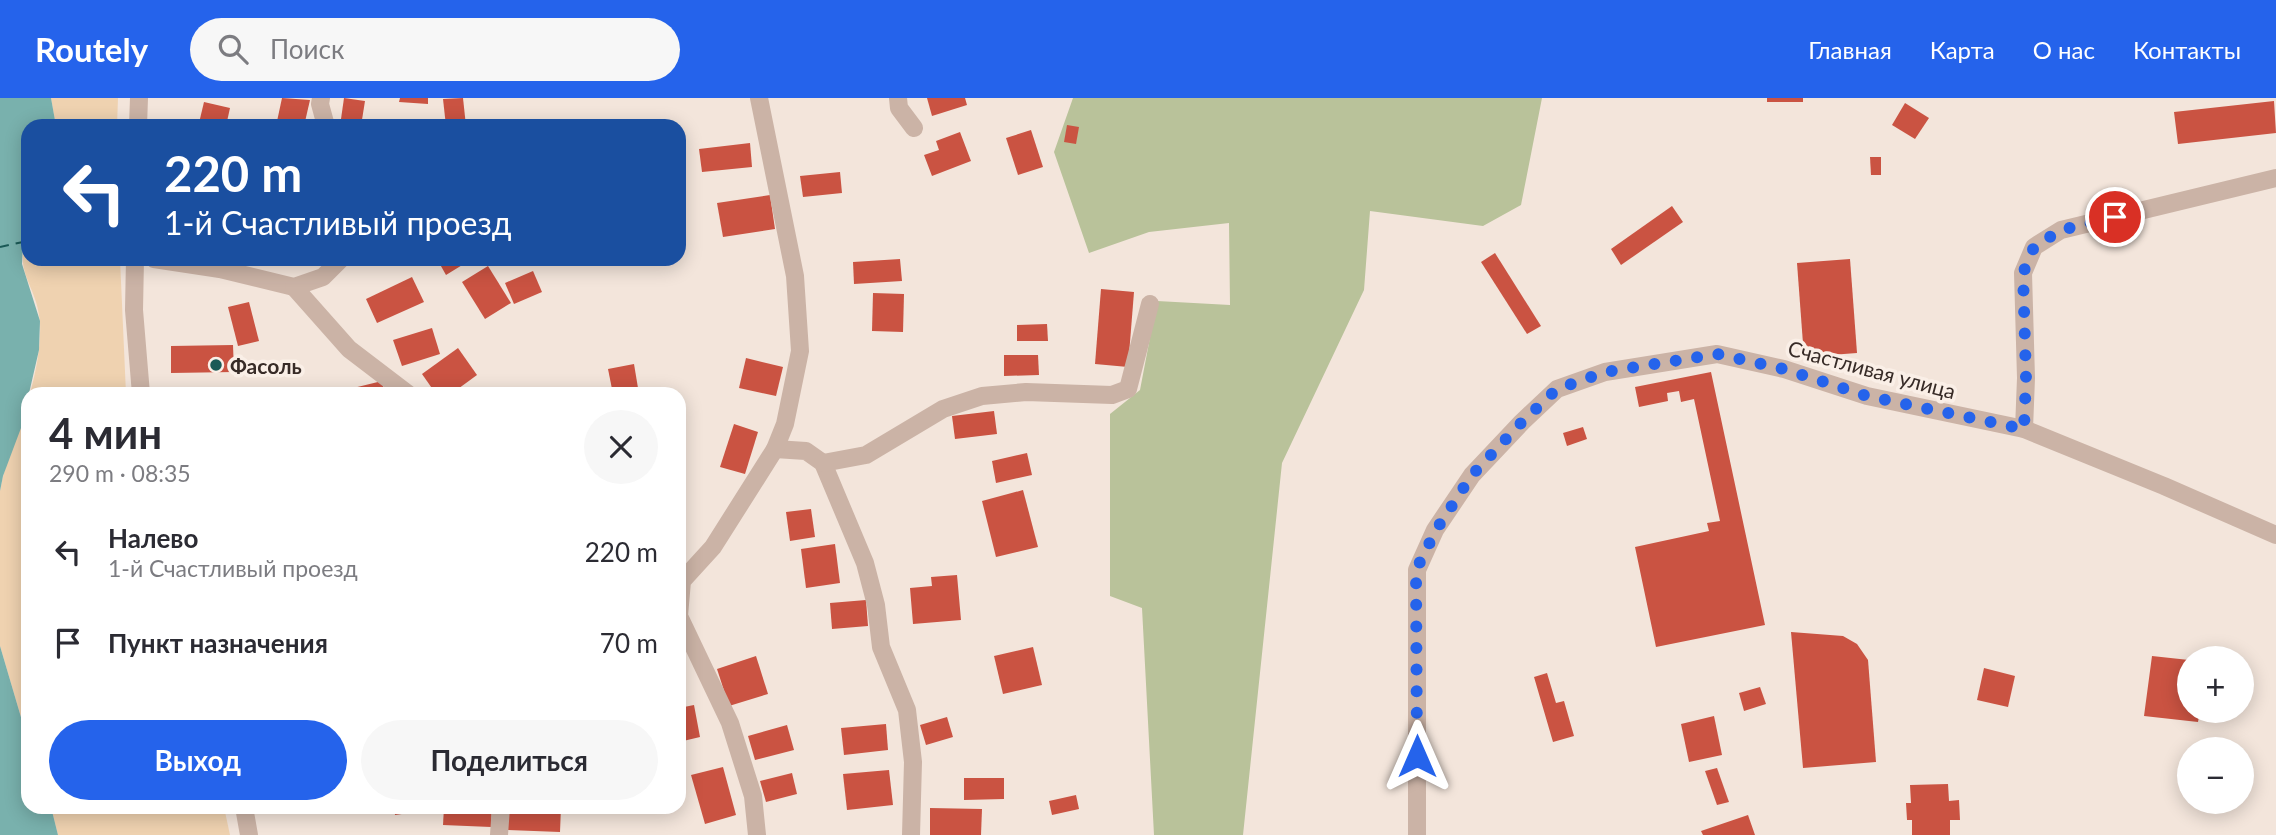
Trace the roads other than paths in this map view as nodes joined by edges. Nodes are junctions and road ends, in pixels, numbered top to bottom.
1 (139, 98) edge
2 (321, 98) edge
3 (759, 98) edge
4 (898, 98) edge
5 (138, 119) edge
6 (324, 119) edge
7 (914, 128) dead end
8 (2276, 178) edge
9 (135, 266) edge
10 (200, 266) edge
11 (334, 266) edge
12 (294, 287) junction
13 (1150, 304) dead end
14 (140, 387) edge
15 (399, 387) edge
16 (2024, 429) junction
17 (775, 449) junction
18 (823, 463) junction
19 (2276, 535) edge
20 (686, 575) edge
21 (686, 631) edge
22 (245, 814) edge
23 (500, 814) edge
24 (249, 835) edge
25 (499, 835) edge
26 (757, 835) edge
27 (911, 835) edge
28 (1417, 835) edge

1 - 5 street
2 - 6 street
3 - 17 street
4 - 7 street
8 - 16 street
9 - 14 street
10 - 12 street
11 - 12 street
12 - 15 street
13 - 18 street
16 - 19 street, Счастливая улица
16 - 28 street, Счастливая улица
17 - 18 street
17 - 20 street
18 - 27 street
21 - 26 street
22 - 24 street
23 - 25 street

